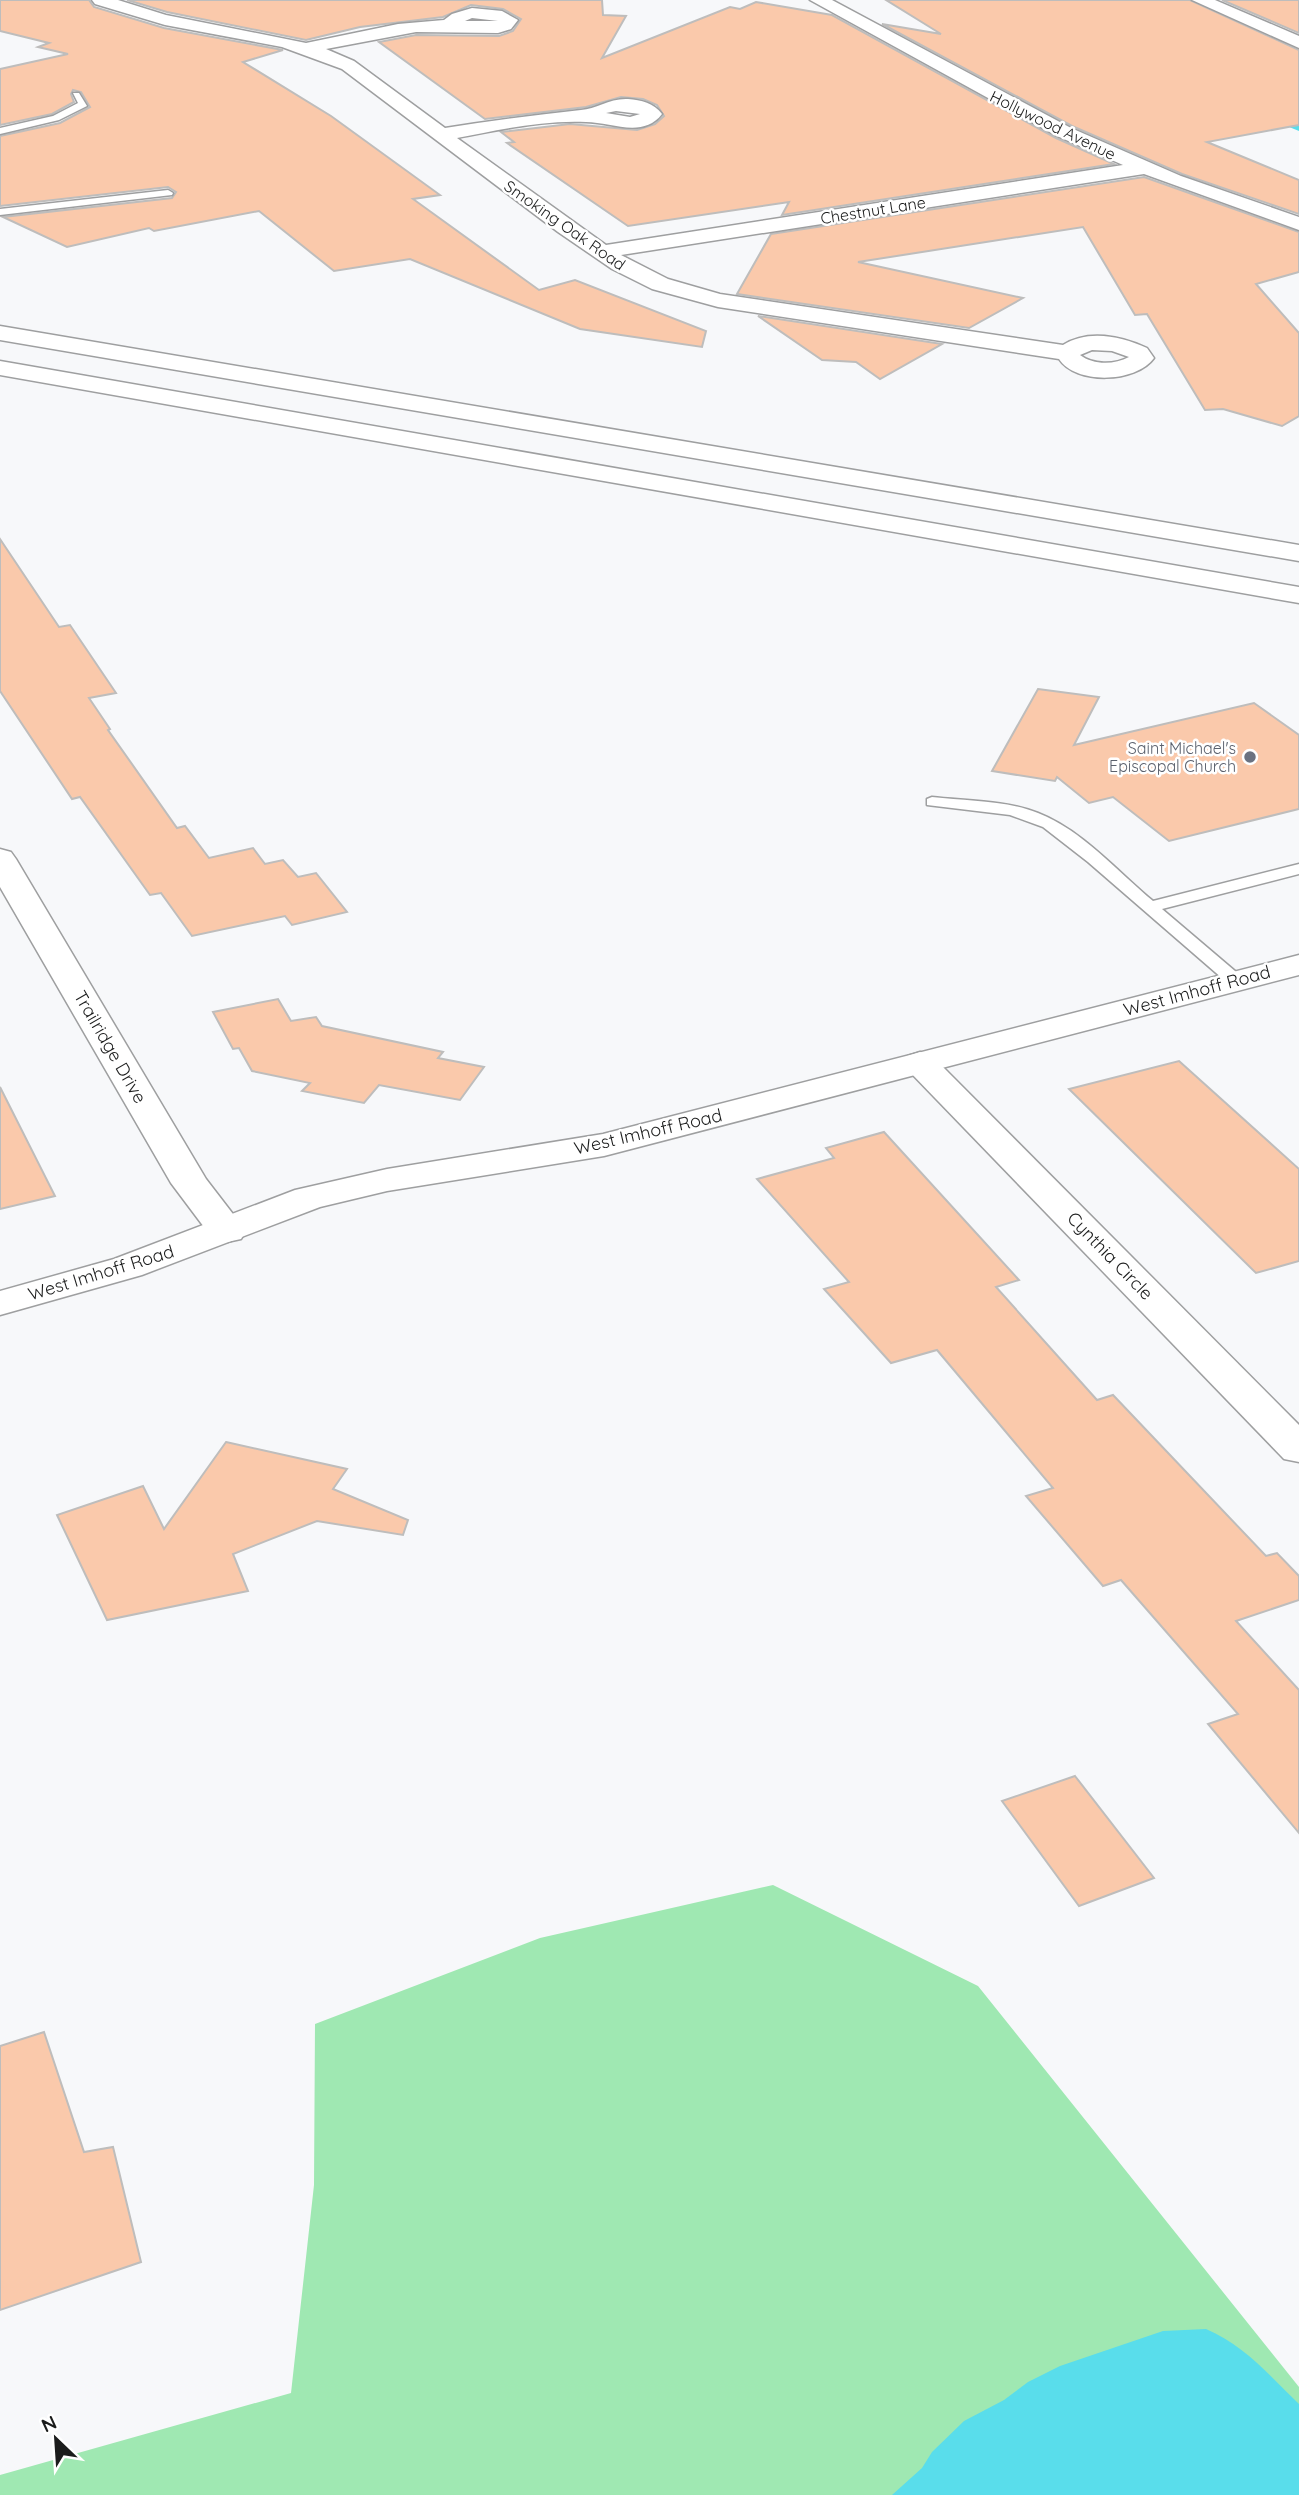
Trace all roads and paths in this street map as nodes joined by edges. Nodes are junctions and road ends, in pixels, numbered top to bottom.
1 (101, 0) edge
2 (819, 0) edge
3 (1201, 0) edge
4 (455, 24) dead end
5 (1299, 43) edge
6 (307, 48) junction
7 (76, 95) dead end
8 (593, 116) dead end
9 (0, 131) edge
10 (439, 135) junction
11 (1144, 168) junction
12 (168, 193) dead end
13 (0, 212) edge
14 (1299, 224) edge
15 (602, 252) junction
16 (0, 333) edge
17 (1067, 353) dead end
18 (0, 368) edge
19 (1299, 553) edge
20 (1299, 595) edge
21 (932, 803) dead end
22 (0, 859) edge
23 (1299, 869) edge
24 (1150, 907) junction
25 (1299, 965) edge
26 (1236, 981) junction
27 (920, 1063) junction
28 (227, 1231) junction
29 (0, 1303) edge
30 (1299, 1449) edge

1 - 6 main road, Smoking Oak Road
2 - 11 main road, Hollywood Avenue
3 - 5 main road
4 - 6 main road
6 - 10 main road, Smoking Oak Road
7 - 9 lane
8 - 10 main road
10 - 15 main road, Smoking Oak Road
11 - 14 main road, Hollywood Avenue
11 - 15 main road, Chestnut Lane
12 - 13 lane
15 - 17 main road, Smoking Oak Road
16 - 19 main road
18 - 20 main road
21 - 24 lane
22 - 28 main road, Trailridge Drive
23 - 24 lane
24 - 26 lane
25 - 26 main road, West Imhoff Road
26 - 27 main road, West Imhoff Road
27 - 28 main road, West Imhoff Road
27 - 30 main road, Cynthia Circle
28 - 29 main road, West Imhoff Road

